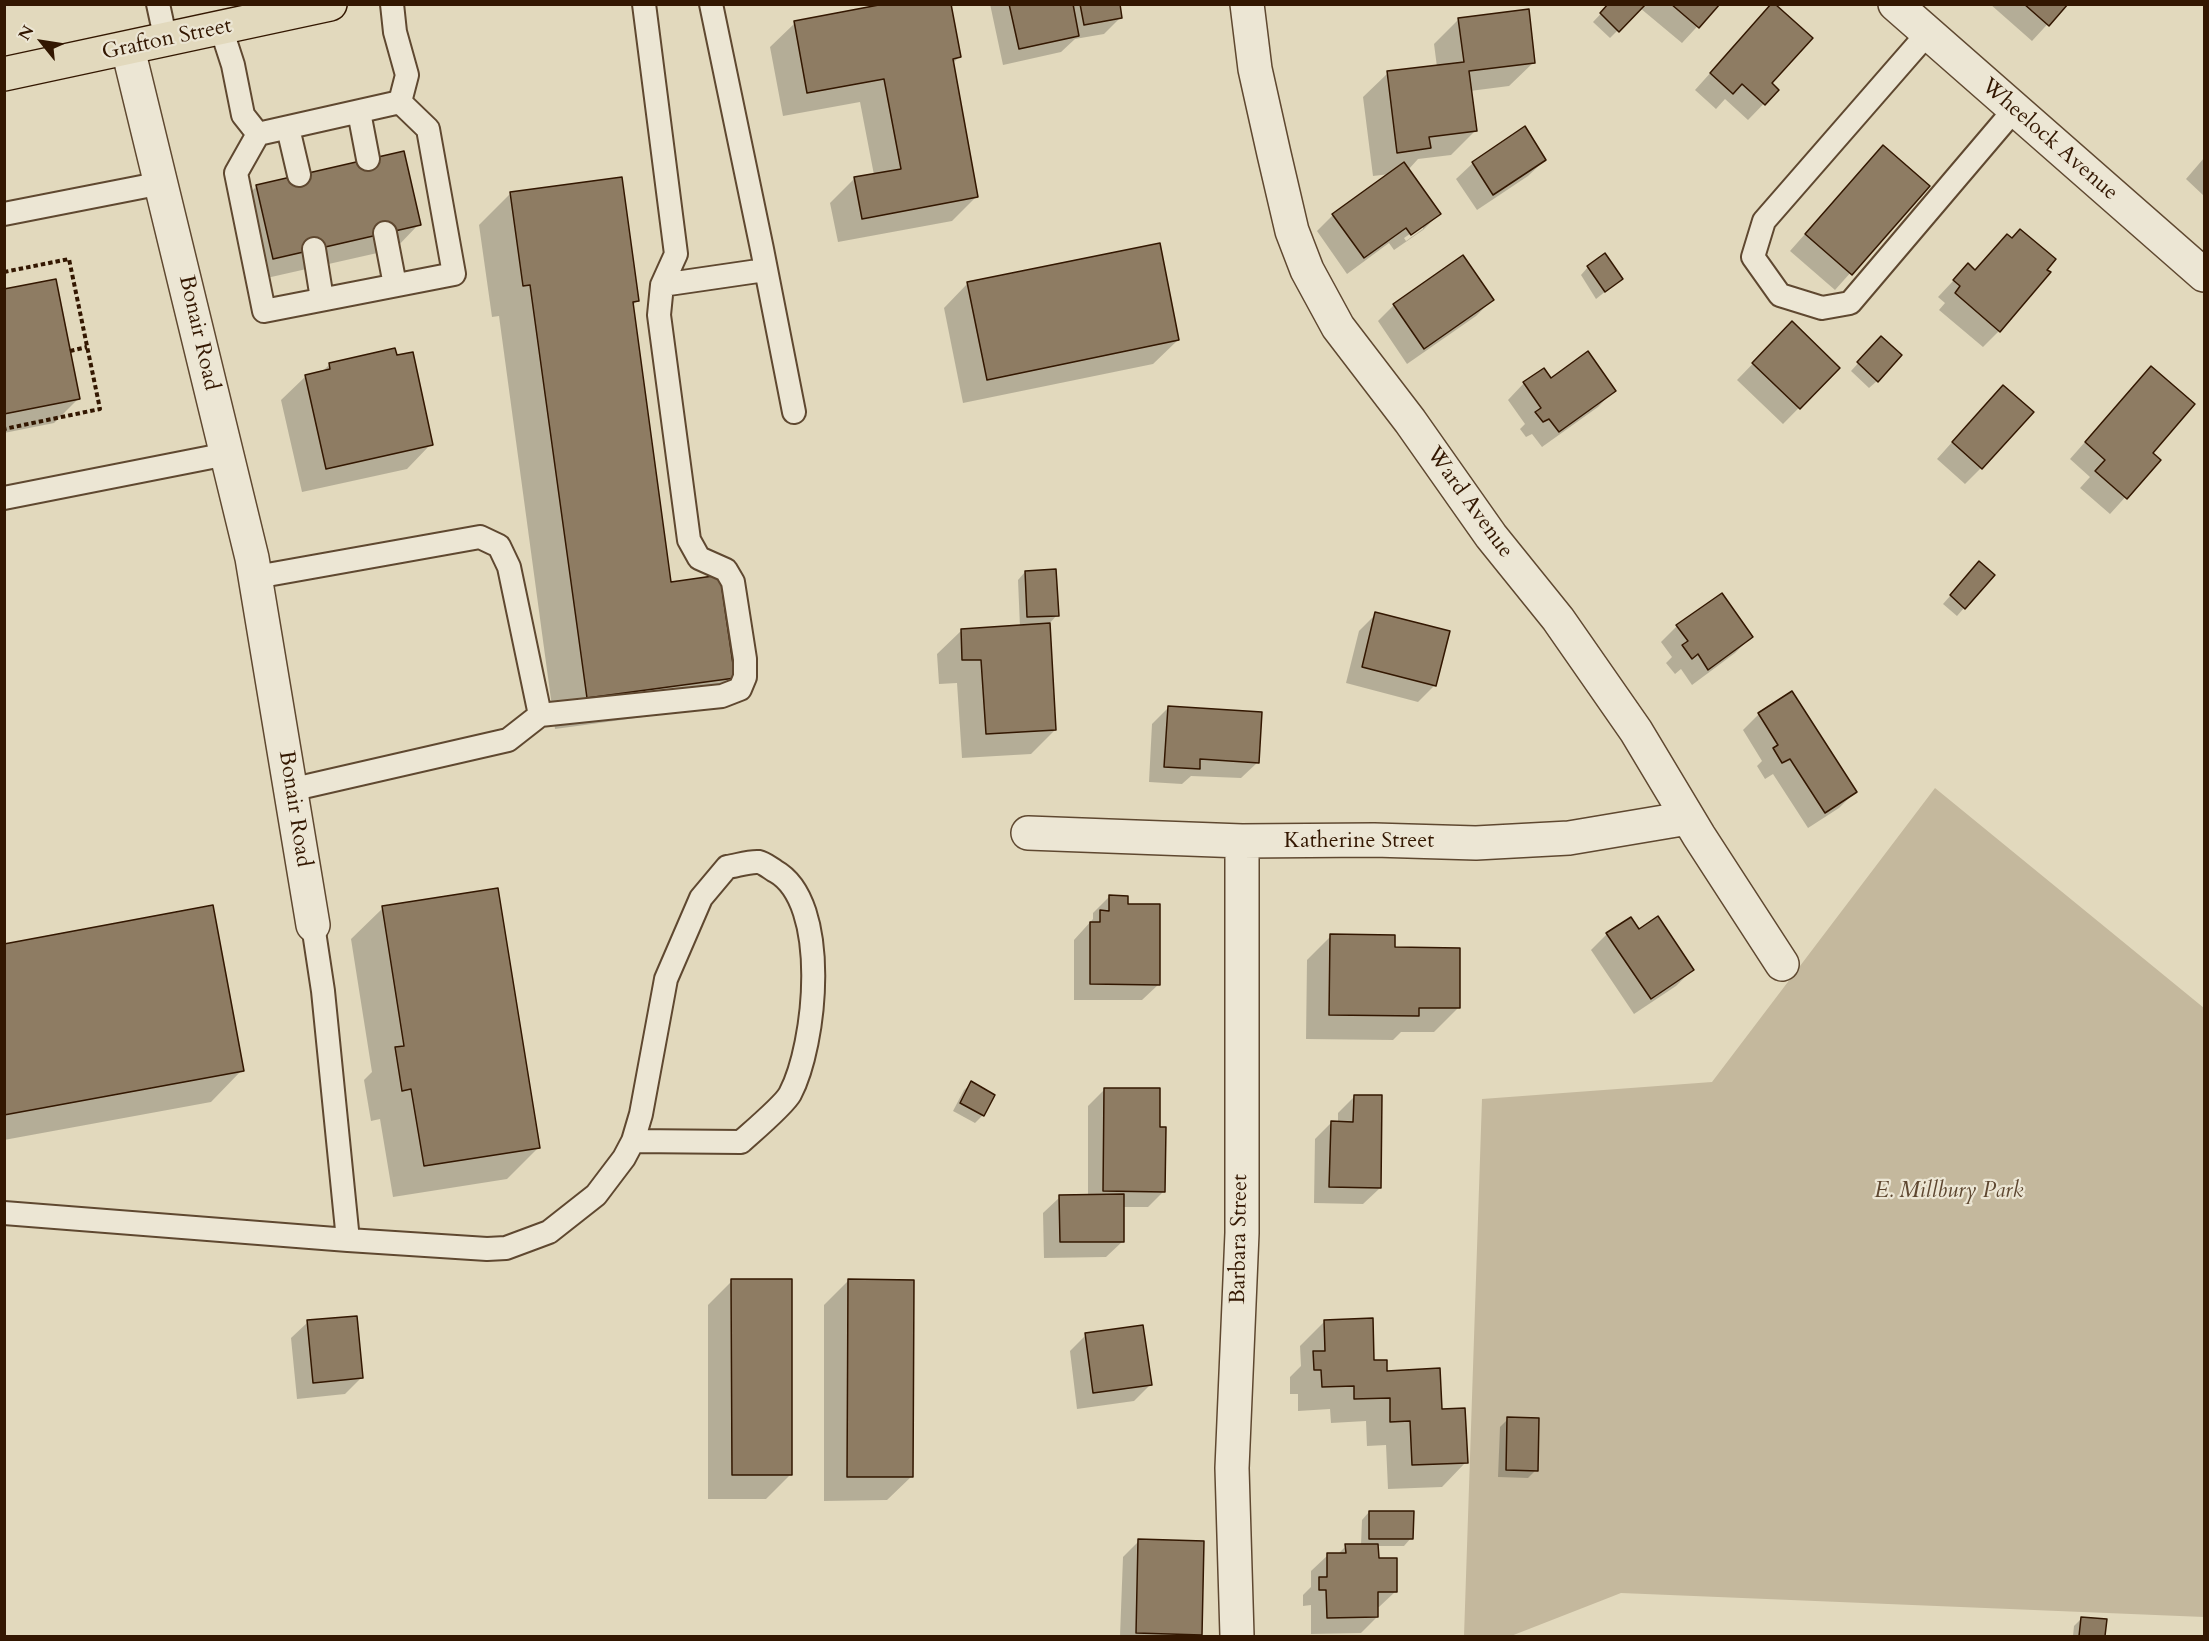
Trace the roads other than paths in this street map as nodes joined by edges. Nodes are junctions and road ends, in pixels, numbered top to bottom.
1 (158, 4) edge
2 (330, 4) edge
3 (392, 4) edge
4 (644, 4) edge
5 (711, 4) edge
6 (1247, 4) edge
7 (1895, 4) edge
8 (278, 10) edge
9 (221, 28) junction
10 (1927, 34) junction
11 (166, 41) junction
12 (129, 49) junction
13 (4, 74) edge
14 (400, 102) junction
15 (2014, 110) junction
16 (359, 112) junction
17 (288, 128) junction
18 (258, 134) junction
19 (368, 159) dead end
20 (299, 175) dead end
21 (162, 183) junction
22 (4, 214) edge
23 (385, 233) dead end
24 (314, 249) dead end
25 (765, 270) junction
26 (2205, 275) edge
27 (395, 285) junction
28 (662, 285) junction
29 (322, 299) junction
30 (794, 411) dead end
31 (227, 454) junction
32 (4, 498) edge
33 (256, 578) junction
34 (540, 715) junction
35 (290, 790) junction
36 (1688, 818) junction
37 (1028, 833) dead end
38 (1242, 841) junction
39 (313, 925) joint
40 (1782, 964) dead end
41 (633, 1141) junction
42 (4, 1213) edge
43 (348, 1240) junction
44 (1237, 1636) edge

1 - 11 lane
2 - 8 highway, Grafton Street
3 - 14 lane
4 - 28 lane
5 - 25 lane
6 - 36 street, Ward Avenue
7 - 10 street, Wheelock Avenue
8 - 9 highway, Grafton Street
9 - 11 highway, Grafton Street
9 - 18 lane
10 - 15 street, Wheelock Avenue
10 - 15 lane
11 - 12 highway, Grafton Street
12 - 13 highway, Grafton Street
12 - 21 street, Bonair Road
14 - 16 lane
14 - 27 lane
15 - 26 street, Wheelock Avenue
16 - 17 lane
16 - 19 lane
17 - 18 lane
17 - 20 lane
18 - 29 lane
21 - 22 lane
21 - 31 street, Bonair Road
23 - 27 lane
24 - 29 lane
25 - 28 lane
25 - 30 lane
27 - 29 lane
28 - 34 lane
31 - 32 lane
31 - 33 street, Bonair Road
33 - 34 lane
33 - 35 street, Bonair Road
34 - 35 lane
35 - 39 street, Bonair Road
36 - 38 street, Katherine Street
36 - 40 street, Ward Avenue
37 - 38 street, Katherine Street
38 - 44 street, Barbara Street
39 - 43 lane, Bonair Road
41 - 41 lane
41 - 43 lane
42 - 43 lane

